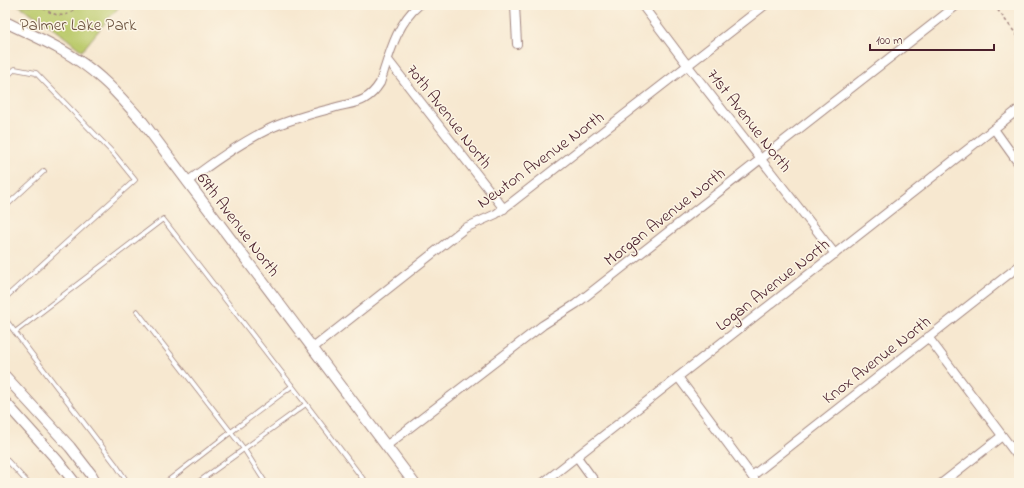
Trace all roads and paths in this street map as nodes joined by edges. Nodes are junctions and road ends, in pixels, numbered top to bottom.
1 (38, 5) edge
2 (78, 5) edge
3 (419, 5) edge
4 (515, 5) edge
5 (642, 5) edge
6 (765, 5) edge
7 (957, 5) edge
8 (994, 5) edge
9 (5, 22) edge
10 (1019, 38) edge
11 (517, 44) dead end
12 (388, 60) junction
13 (688, 66) junction
14 (5, 78) edge
15 (1019, 109) edge
16 (994, 129) junction
17 (761, 159) junction
18 (1019, 164) edge
19 (44, 171) dead end
20 (187, 182) junction
21 (5, 207) edge
22 (504, 209) junction
23 (835, 254) junction
24 (1019, 267) edge
25 (5, 298) edge
26 (137, 311) dead end
27 (5, 319) edge
28 (15, 332) junction
29 (928, 337) junction
30 (313, 348) junction
31 (5, 376) edge
32 (678, 377) junction
33 (292, 386) junction
34 (5, 402) edge
35 (306, 404) junction
36 (231, 432) junction
37 (1002, 436) junction
38 (386, 446) junction
39 (244, 449) junction
40 (577, 457) junction
41 (5, 458) edge
42 (1019, 458) edge
43 (754, 480) edge
44 (265, 482) dead end
45 (28, 483) edge
46 (75, 483) edge
47 (96, 483) edge
48 (128, 483) edge
49 (165, 483) edge
50 (197, 483) edge
51 (366, 483) edge
52 (414, 483) edge
53 (543, 483) edge
54 (596, 483) edge
55 (942, 483) edge

1 - 2 path
3 - 12 street
4 - 11 street
5 - 13 street, 71st Avenue North
6 - 13 street, Newton Avenue North
7 - 17 street, Morgan Avenue North
8 - 10 path
9 - 20 street, 69th Avenue North
12 - 20 street
12 - 22 street, 70th Avenue North
13 - 17 street, 71st Avenue North
13 - 22 street, Newton Avenue North
14 - 25 lane
15 - 16 street, Logan Avenue North
16 - 18 street
16 - 23 street, Logan Avenue North
17 - 23 street, 71st Avenue North
17 - 38 street, Morgan Avenue North
19 - 21 lane
20 - 30 street, 69th Avenue North
22 - 30 street, Newton Avenue North
23 - 32 street, Logan Avenue North
24 - 29 street, Knox Avenue North
26 - 36 lane
27 - 28 lane
28 - 33 lane
28 - 48 lane
29 - 37 street
29 - 43 street, Knox Avenue North
30 - 38 street, 69th Avenue North
31 - 47 street
32 - 40 street, Logan Avenue North
32 - 43 street
33 - 35 lane
33 - 36 lane
34 - 46 street
35 - 39 lane
35 - 51 lane
36 - 39 lane
36 - 49 lane
37 - 42 street
37 - 55 street
38 - 52 street, 69th Avenue North
39 - 44 lane
39 - 50 lane
40 - 53 street, Logan Avenue North
40 - 54 street
41 - 45 lane

